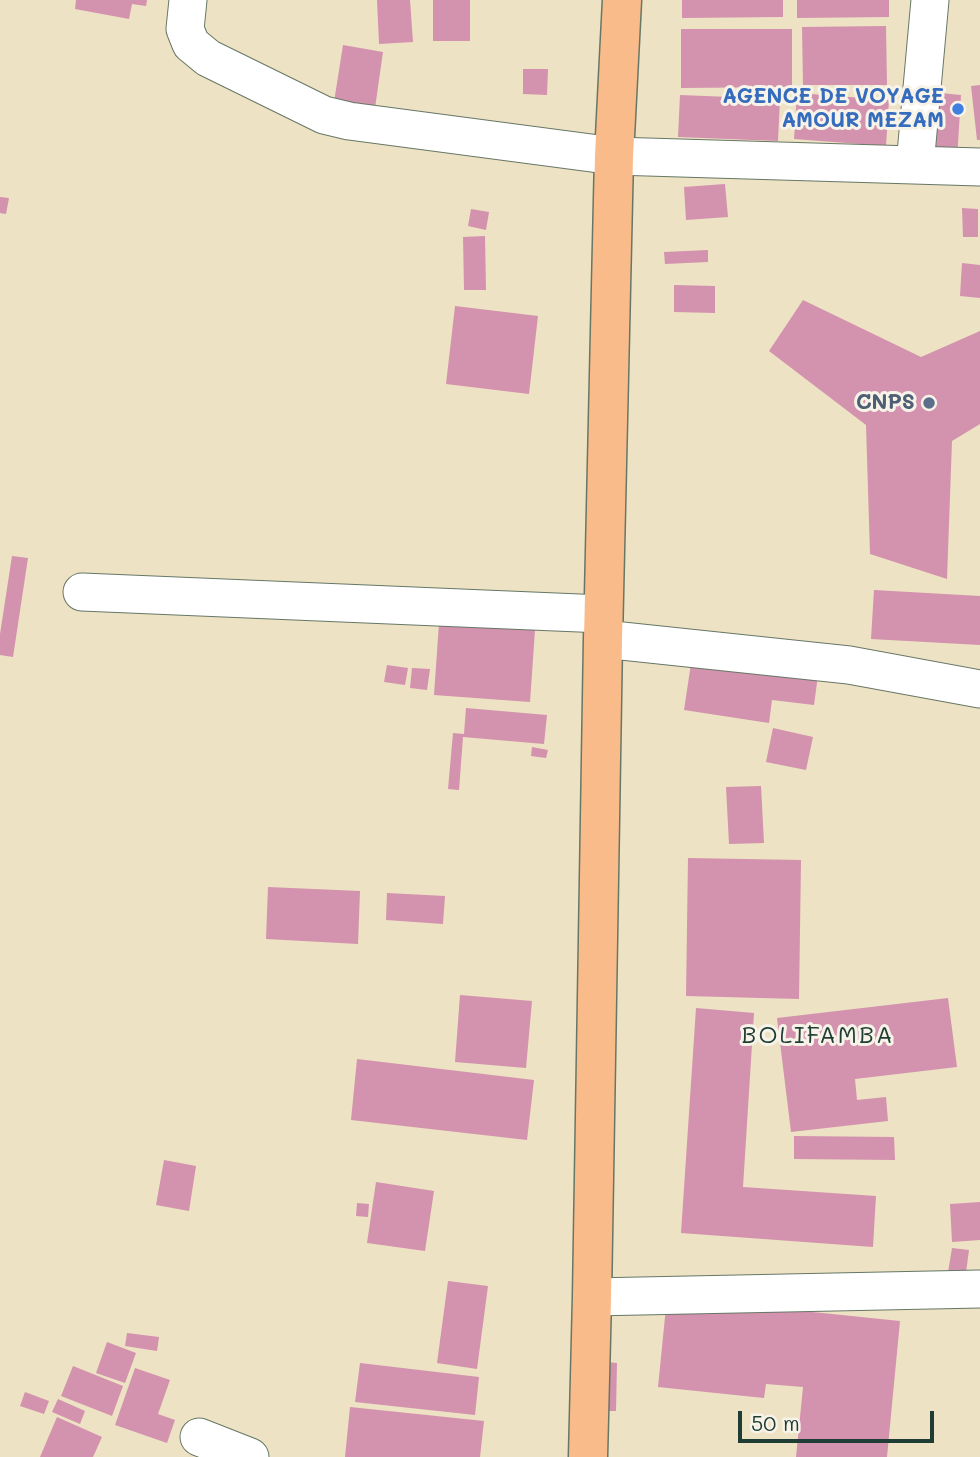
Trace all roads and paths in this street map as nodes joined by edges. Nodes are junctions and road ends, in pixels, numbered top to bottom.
1 (188, 0) edge
2 (622, 0) edge
3 (930, 0) edge
4 (614, 156) junction
5 (915, 165) junction
6 (980, 167) edge
7 (82, 593) dead end
8 (603, 626) junction
9 (980, 689) edge
10 (980, 1289) edge
11 (592, 1297) junction
12 (199, 1437) dead end
13 (250, 1457) edge
14 (587, 1457) edge

1 - 4 street
2 - 4 highway
3 - 5 street
4 - 5 street
4 - 8 highway
5 - 6 street
7 - 8 street
8 - 9 street
8 - 11 highway
10 - 11 street
11 - 14 highway
12 - 13 street

